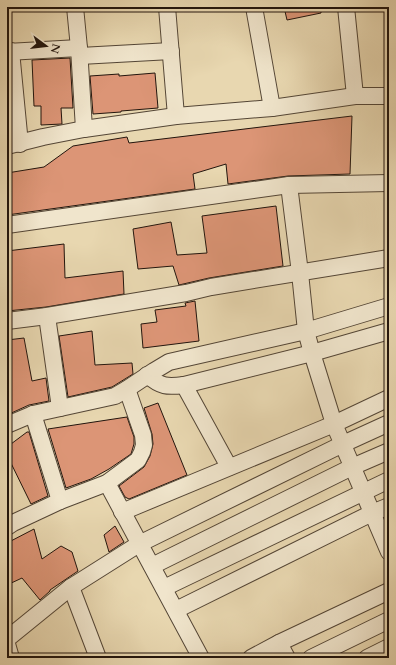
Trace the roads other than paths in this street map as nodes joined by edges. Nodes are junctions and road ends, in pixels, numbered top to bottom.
1 (75, 7) edge
2 (167, 7) edge
3 (254, 7) edge
4 (346, 7) edge
5 (171, 50) junction
6 (9, 52) edge
7 (80, 52) junction
8 (355, 96) junction
9 (389, 96) edge
10 (272, 108) junction
11 (176, 116) junction
12 (84, 129) junction
13 (14, 145) edge
14 (389, 183) edge
15 (289, 185) junction
16 (7, 225) edge
17 (389, 258) edge
18 (300, 273) junction
19 (389, 306) edge
20 (47, 316) junction
21 (7, 321) edge
22 (306, 331) junction
23 (389, 331) edge
24 (312, 353) junction
25 (147, 376) junction
26 (184, 385) junction
27 (127, 389) junction
28 (389, 398) edge
29 (60, 408) junction
30 (33, 414) junction
31 (389, 423) edge
32 (334, 424) junction
33 (7, 425) edge
34 (343, 444) junction
35 (389, 451) edge
36 (229, 467) junction
37 (352, 467) junction
38 (389, 480) edge
39 (107, 484) junction
40 (363, 492) junction
41 (60, 501) junction
42 (389, 506) edge
43 (122, 512) junction
44 (372, 513) junction
45 (9, 521) edge
46 (385, 535) edge
47 (139, 544) junction
48 (389, 552) edge
49 (152, 566) junction
50 (72, 587) junction
51 (164, 588) junction
52 (389, 591) edge
53 (176, 610) junction
54 (389, 620) edge
55 (7, 639) edge
56 (279, 643) junction
57 (7, 644) edge
58 (389, 647) edge
59 (10, 658) edge
60 (98, 658) edge
61 (202, 658) edge
62 (251, 658) edge
63 (287, 658) edge
64 (310, 658) edge
65 (367, 658) edge

1 - 7 street
2 - 5 street
3 - 10 street
4 - 8 street
5 - 7 street
5 - 11 street
6 - 7 street
6 - 13 street
7 - 12 street
8 - 9 street
8 - 10 street
10 - 11 street
11 - 12 street
12 - 13 street
14 - 15 street
15 - 16 street
15 - 18 street
17 - 18 street
18 - 20 street
18 - 22 street
19 - 22 street
20 - 21 street
20 - 29 street
22 - 24 street
22 - 25 street
23 - 24 street
24 - 26 street
24 - 32 street
25 - 26 street
25 - 27 street
26 - 36 street
27 - 29 street
27 - 39 street
28 - 32 street
29 - 30 street
30 - 33 street
30 - 41 street
31 - 34 street
32 - 34 street
32 - 36 street
34 - 37 street
34 - 47 street
35 - 37 street
36 - 43 street
37 - 40 street
37 - 49 street
38 - 40 street
39 - 41 street
39 - 43 street
40 - 44 street
40 - 51 street
41 - 45 street
42 - 44 street
43 - 47 street
44 - 46 street
44 - 53 street
46 - 48 street
47 - 49 street
47 - 50 street
49 - 51 street
50 - 55 street
50 - 60 street
51 - 53 street
52 - 56 street
53 - 61 street
54 - 64 street
56 - 62 street
56 - 63 street
57 - 59 street
58 - 65 street

